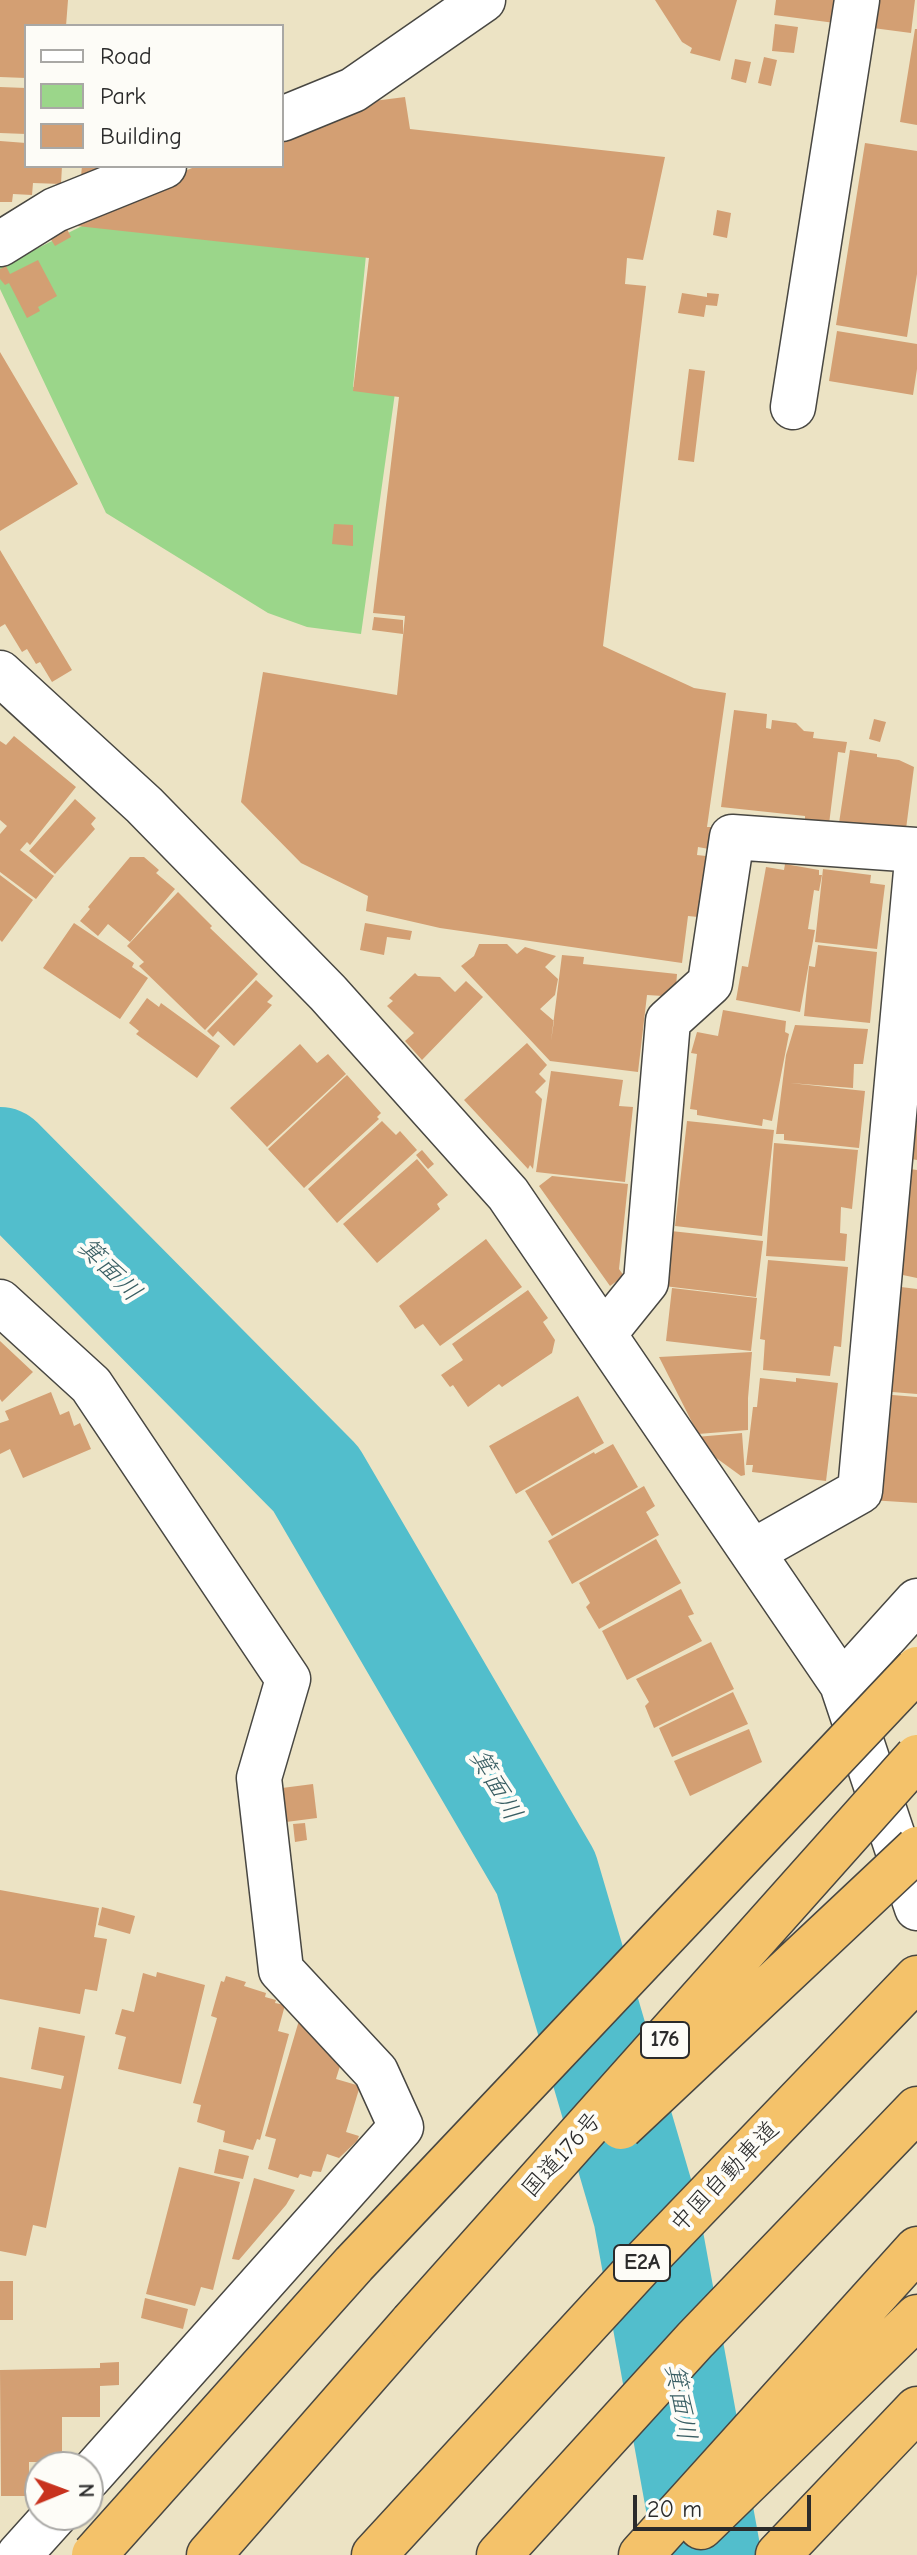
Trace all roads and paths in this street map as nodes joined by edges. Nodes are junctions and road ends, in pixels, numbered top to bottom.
1 (483, 0) edge
2 (857, 0) edge
3 (284, 118) edge
4 (159, 168) edge
5 (0, 244) edge
6 (793, 407) dead end
7 (0, 673) edge
8 (917, 850) edge
9 (917, 860) edge
10 (0, 1302) edge
11 (604, 1334) junction
12 (752, 1552) junction
13 (917, 1601) edge
14 (917, 1669) edge
15 (842, 1684) junction
16 (917, 1757) edge
17 (917, 1849) edge
18 (917, 1908) edge
19 (917, 1978) edge
20 (917, 2109) edge
21 (917, 2249) edge
22 (917, 2317) edge
23 (412, 2323) junction
24 (917, 2409) edge
25 (104, 2460) edge
26 (41, 2531) edge
27 (19, 2555) edge
28 (94, 2555) edge
29 (209, 2555) edge
30 (374, 2555) edge
31 (499, 2555) edge
32 (641, 2555) edge
33 (672, 2555) edge
34 (778, 2555) edge

1 - 3 street
2 - 6 street
4 - 5 street
7 - 11 street
8 - 11 street
9 - 12 street
10 - 25 street
11 - 12 street
12 - 15 street
13 - 15 street
14 - 28 highway, bridge
15 - 18 street
16 - 23 highway, 国道176号 / 176, bridge
17 - 23 highway, bridge
19 - 30 highway, 中国自動車道 / E2A
20 - 31 highway
21 - 32 highway
22 - 33 highway
23 - 29 highway, 国道176号 / 176
24 - 34 highway
26 - 27 street

